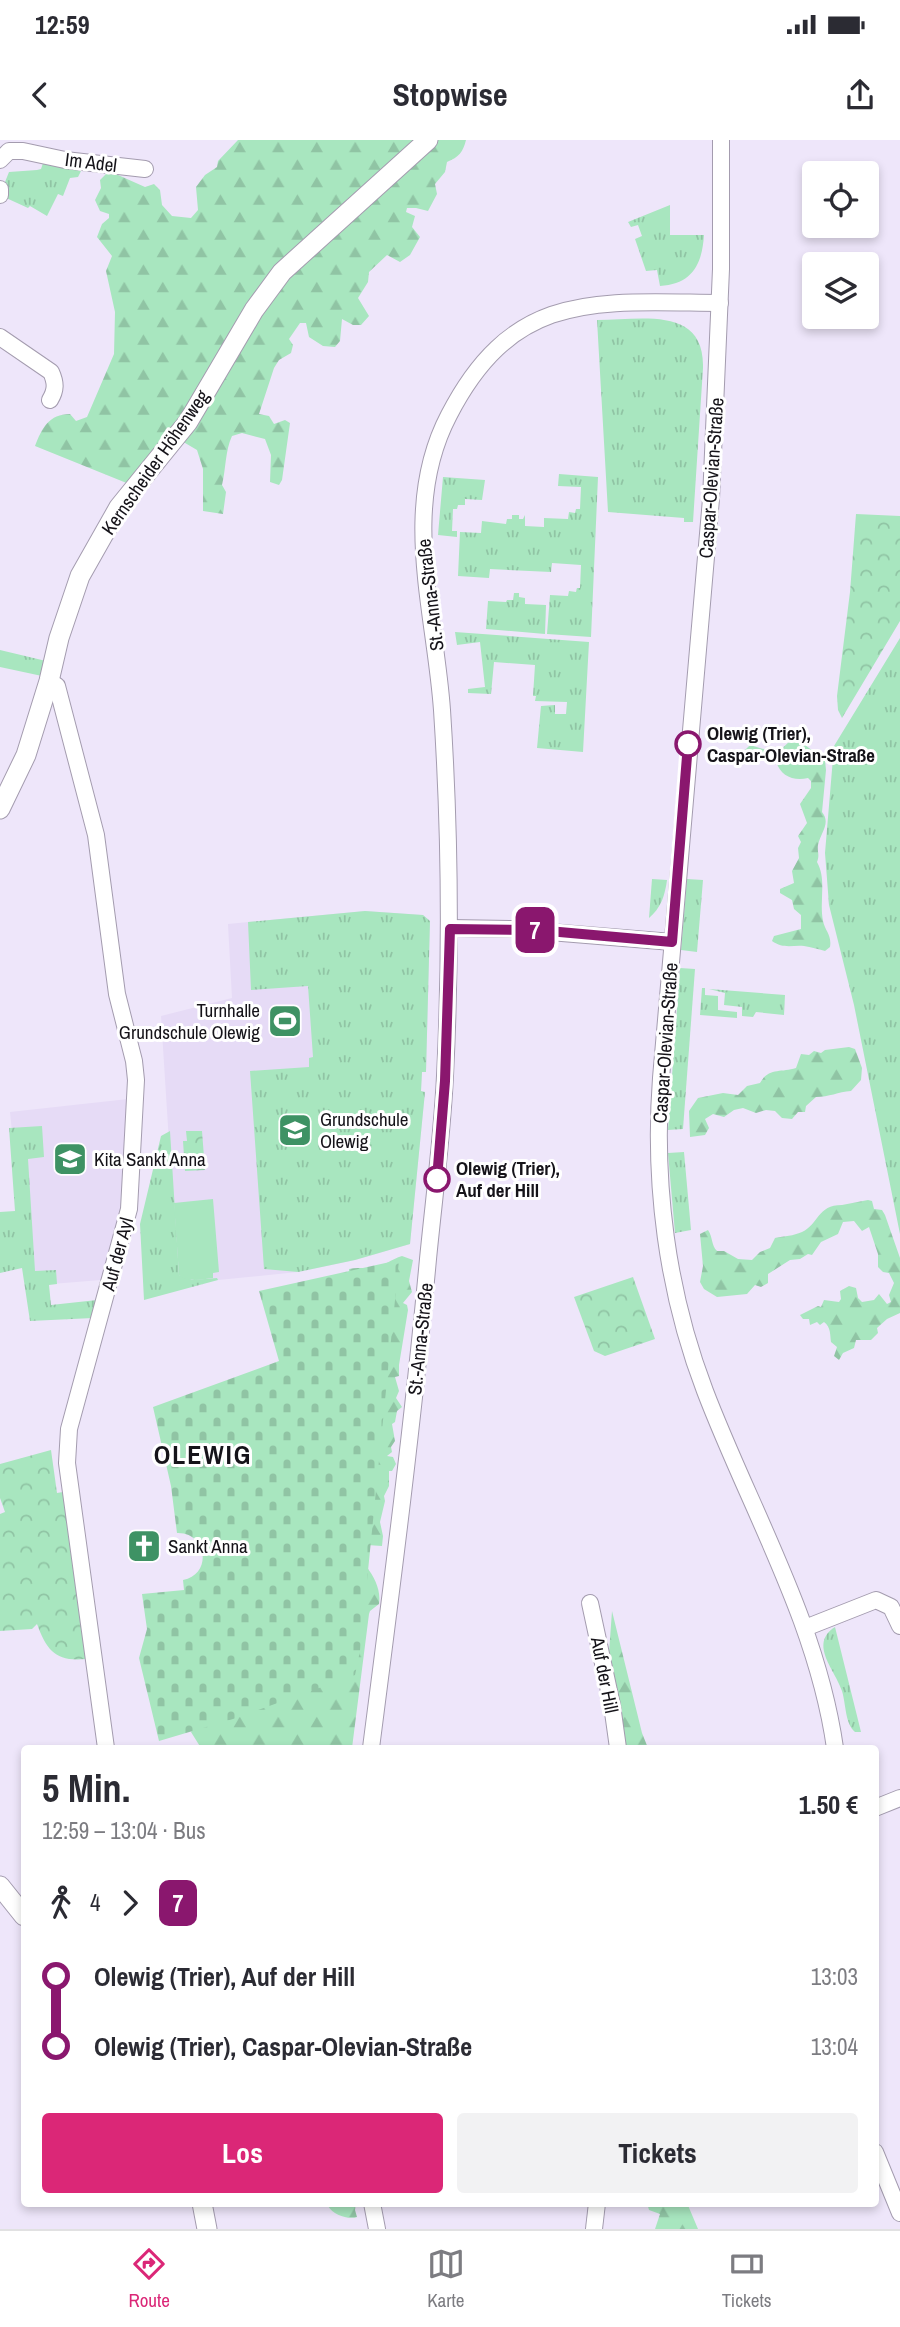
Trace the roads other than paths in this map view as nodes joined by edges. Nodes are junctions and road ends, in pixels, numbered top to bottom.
1 (428, 140) edge
2 (721, 140) edge
3 (0, 160) edge
4 (145, 169) dead end
5 (0, 190) edge
6 (0, 195) edge
7 (720, 303) junction
8 (0, 337) edge
9 (50, 400) dead end
10 (50, 681) junction
11 (0, 809) edge
12 (450, 929) junction
13 (672, 942) junction
14 (590, 1603) dead end
15 (900, 1626) edge
16 (805, 1628) junction
17 (106, 1745) edge
18 (371, 1745) edge
19 (618, 1745) edge
20 (834, 1745) edge
21 (900, 1798) edge
22 (879, 1806) edge
23 (0, 1886) edge
24 (21, 1912) edge
25 (879, 2162) edge
26 (203, 2207) edge
27 (373, 2207) edge
28 (597, 2207) edge
29 (900, 2213) edge
30 (207, 2229) edge
31 (377, 2229) edge
32 (594, 2229) edge

1 - 10 street, Kernscheider Höhenweg
2 - 7 street, Caspar-Olevian-Straße
3 - 4 street, Im Adel
5 - 6 street
7 - 12 street, St.-Anna-Straße
7 - 13 street, Caspar-Olevian-Straße
8 - 9 street
10 - 11 street, Kernscheider Höhenweg
10 - 17 street, Auf der Ayl
12 - 13 street
12 - 18 street, St.-Anna-Straße
13 - 16 street, Caspar-Olevian-Straße
14 - 19 street, Auf der Hill
15 - 16 street
16 - 20 street, Caspar-Olevian-Straße
21 - 22 street
23 - 24 street
25 - 29 street
26 - 30 street
27 - 31 street
28 - 32 street

